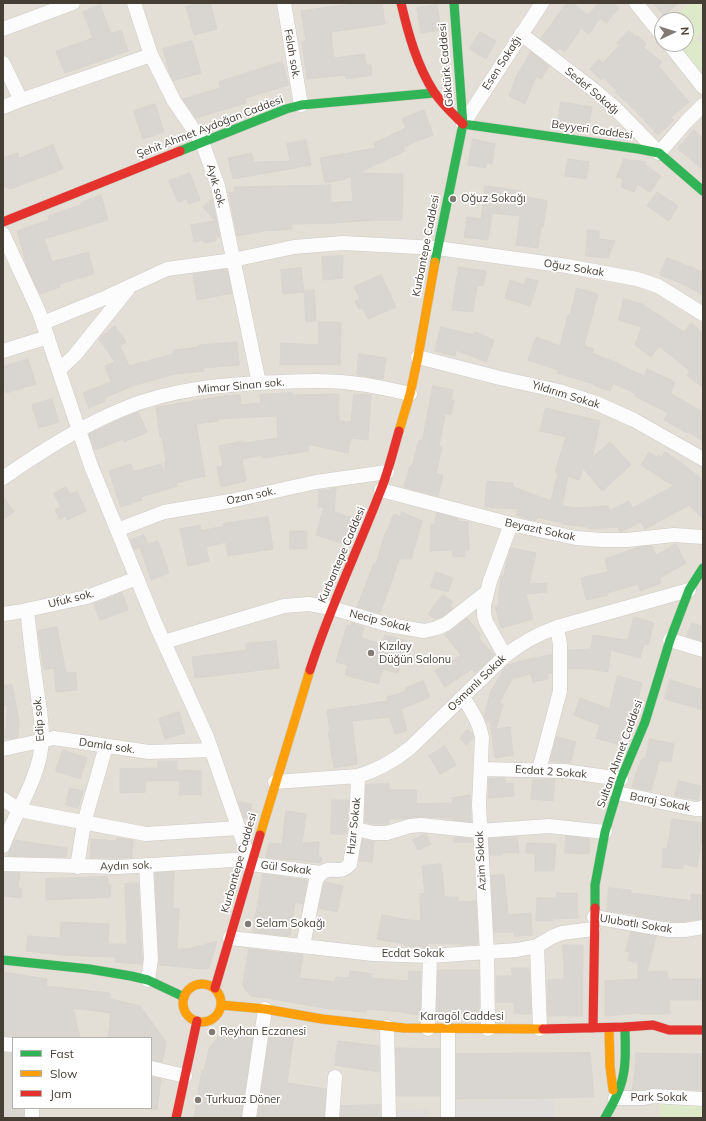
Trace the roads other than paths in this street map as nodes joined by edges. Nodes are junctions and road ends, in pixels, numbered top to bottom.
1 (73, 3) edge
2 (134, 3) edge
3 (284, 3) edge
4 (401, 3) edge
5 (454, 3) edge
6 (542, 3) edge
7 (636, 3) edge
8 (654, 25) edge
9 (3, 29) edge
10 (520, 34) junction
11 (675, 52) edge
12 (151, 55) junction
13 (3, 63) edge
14 (703, 87) edge
15 (434, 92) junction
16 (21, 100) junction
17 (703, 105) edge
18 (301, 106) junction
19 (3, 107) edge
20 (463, 124) junction
21 (202, 142) junction
22 (660, 153) junction
23 (702, 188) edge
24 (3, 222) edge
25 (3, 234) edge
26 (437, 248) junction
27 (233, 260) junction
28 (131, 286) junction
29 (703, 314) edge
30 (43, 323) junction
31 (48, 337) junction
32 (3, 351) edge
33 (418, 357) junction
34 (59, 370) junction
35 (259, 383) junction
36 (410, 394) junction
37 (79, 430) junction
38 (703, 459) edge
39 (387, 472) junction
40 (3, 478) edge
41 (381, 490) junction
42 (511, 524) junction
43 (117, 530) junction
44 (703, 537) edge
45 (703, 568) edge
46 (137, 578) junction
47 (689, 590) junction
48 (487, 592) junction
49 (332, 608) junction
50 (27, 610) junction
51 (3, 614) edge
52 (557, 627) junction
53 (670, 640) junction
54 (164, 642) junction
55 (703, 650) edge
56 (505, 656) junction
57 (463, 697) junction
58 (41, 741) junction
59 (106, 746) junction
60 (3, 749) edge
61 (212, 750) junction
62 (481, 769) junction
63 (539, 770) junction
64 (358, 776) junction
65 (621, 779) junction
66 (275, 782) junction
67 (617, 793) junction
68 (3, 799) edge
69 (703, 806) edge
70 (19, 810) junction
71 (84, 822) junction
72 (239, 828) junction
73 (356, 829) junction
74 (480, 831) junction
75 (605, 832) junction
76 (3, 846) edge
77 (250, 861) junction
78 (3, 864) edge
79 (146, 865) junction
80 (77, 867) junction
81 (321, 872) junction
82 (593, 923) junction
83 (703, 927) edge
84 (230, 938) junction
85 (303, 946) junction
86 (536, 946) junction
87 (487, 953) junction
88 (430, 956) junction
89 (3, 960) edge
90 (148, 980) junction
91 (214, 988) junction
92 (184, 997) junction
93 (221, 1005) junction
94 (265, 1009) junction
95 (667, 1019) dead end
96 (197, 1021) junction
97 (653, 1025) junction
98 (387, 1027) junction
99 (625, 1027) junction
100 (593, 1028) junction
101 (609, 1028) junction
102 (428, 1029) junction
103 (488, 1029) junction
104 (540, 1029) junction
105 (448, 1030) junction
106 (703, 1030) edge
107 (152, 1068) edge
108 (185, 1076) junction
109 (334, 1077) dead end
110 (615, 1098) junction
111 (703, 1099) edge
112 (176, 1118) edge
113 (249, 1118) edge
114 (332, 1118) edge
115 (389, 1118) edge
116 (448, 1118) edge
117 (605, 1118) edge

1 - 9 street
2 - 12 street, Ayık sok.
3 - 18 street, Felah sok.
4 - 15 main road
5 - 20 main road, Göktürk Caddesi
6 - 10 street, Esen Sokağı
7 - 8 street
10 - 20 street, Esen Sokağı
10 - 22 street, Sedef Sokağı
11 - 14 street
12 - 16 street
12 - 21 street, Ayık sok.
13 - 16 street
15 - 18 main road, Şehit Ahmet Aydoğan Caddesi
15 - 20 main road
16 - 19 street
17 - 22 street
18 - 21 main road, Şehit Ahmet Aydoğan Caddesi
20 - 22 main road, Beyyeri Caddesi
20 - 26 main road, Kurbantepe Caddesi
21 - 24 main road, Şehit Ahmet Aydoğan Caddesi
21 - 27 street, Ayık sok.
22 - 23 main road, Beyyeri Caddesi
25 - 30 street
26 - 27 street, Oğuz Sokak
26 - 29 street, Oğuz Sokak
26 - 33 main road, Kurbantepe Caddesi
27 - 28 street, Oğuz Sokak
27 - 35 street, Ayık sok.
28 - 30 street, Oğuz Sokak
28 - 34 street
30 - 31 street
31 - 32 street
31 - 34 street
33 - 36 main road, Kurbantepe Caddesi
33 - 38 street, Yıldırım Sokak
34 - 37 street
35 - 36 street, Mimar Sinan sok.
35 - 37 street, Mimar Sinan sok.
36 - 39 main road, Kurbantepe Caddesi
37 - 40 street, Mimar Sinan sok.
37 - 43 street
39 - 41 main road, Kurbantepe Caddesi
39 - 43 street, Ozan sok.
41 - 42 street, Beyazıt Sokak
41 - 49 main road, Kurbantepe Caddesi
42 - 44 street, Beyazıt Sokak
42 - 48 street
43 - 46 street
45 - 47 main road, Sultan Ahmet Caddesi
46 - 50 street, Ufuk sok.
46 - 54 street
47 - 52 street, Osmanlı Sokak
47 - 53 main road, Sultan Ahmet Caddesi
48 - 49 street, Necip Sokak
48 - 56 street
49 - 54 street, Necip Sokak
49 - 66 main road, Kurbantepe Caddesi
50 - 51 street, Ufuk sok.
50 - 58 street, Edip sok.
52 - 56 street, Osmanlı Sokak
52 - 63 street
53 - 55 street
53 - 65 main road, Sultan Ahmet Caddesi
54 - 61 street
56 - 57 street, Osmanlı Sokak
57 - 62 street, Azim Sokak
57 - 64 street, Osmanlı Sokak
58 - 59 street, Damla sok.
58 - 60 street, Damla sok.
58 - 70 street, Edip sok.
59 - 61 street, Damla sok.
59 - 71 street
61 - 72 street
62 - 63 street, Ecdat 2 Sokak
62 - 74 street, Azim Sokak
63 - 65 street, Ecdat 2 Sokak
64 - 66 street, Osmanlı Sokak
64 - 73 street, Hızır Sokak
65 - 67 main road, Sultan Ahmet Caddesi
66 - 77 main road, Kurbantepe Caddesi
67 - 69 street, Baraj Sokak
67 - 75 main road, Sultan Ahmet Caddesi
68 - 70 street
70 - 71 street
70 - 76 street, Edip sok.
71 - 72 street
71 - 80 street
72 - 77 street
73 - 74 street
73 - 81 street, Hızır Sokak
74 - 75 street
74 - 87 street, Azim Sokak
75 - 82 main road, Sultan Ahmet Caddesi
77 - 79 street, Aydın sok.
77 - 81 street, Gül Sokak
77 - 84 main road, Kurbantepe Caddesi
78 - 80 street, Aydın sok.
79 - 80 street, Aydın sok.
79 - 90 street
81 - 85 street
82 - 83 street, Ulubatlı Sokak
82 - 86 street, Ecdat Sokak
82 - 100 main road, Sultan Ahmet Caddesi
84 - 85 street, Ecdat Sokak
84 - 91 main road, Kurbantepe Caddesi
85 - 88 street, Ecdat Sokak
86 - 87 street, Ecdat Sokak
86 - 104 street
87 - 88 street, Ecdat Sokak
87 - 103 street, Azim Sokak
88 - 102 street
89 - 90 main road
90 - 92 main road
91 - 92 main road
91 - 93 main road
92 - 96 main road
93 - 94 main road, Karagöl Caddesi
93 - 96 main road
94 - 98 main road, Karagöl Caddesi
94 - 113 street
95 - 97 main road
96 - 108 main road
97 - 99 main road, Karagöl Caddesi
97 - 106 main road, Karagöl Caddesi
98 - 102 main road, Karagöl Caddesi
98 - 115 street
99 - 101 main road, Karagöl Caddesi
99 - 110 main road
100 - 101 main road, Karagöl Caddesi
100 - 104 main road, Karagöl Caddesi
101 - 110 main road
102 - 105 main road, Karagöl Caddesi
103 - 104 main road, Karagöl Caddesi
103 - 105 main road, Karagöl Caddesi
105 - 116 street
107 - 108 street
108 - 112 main road
109 - 114 street
110 - 111 street, Park Sokak
110 - 117 main road

